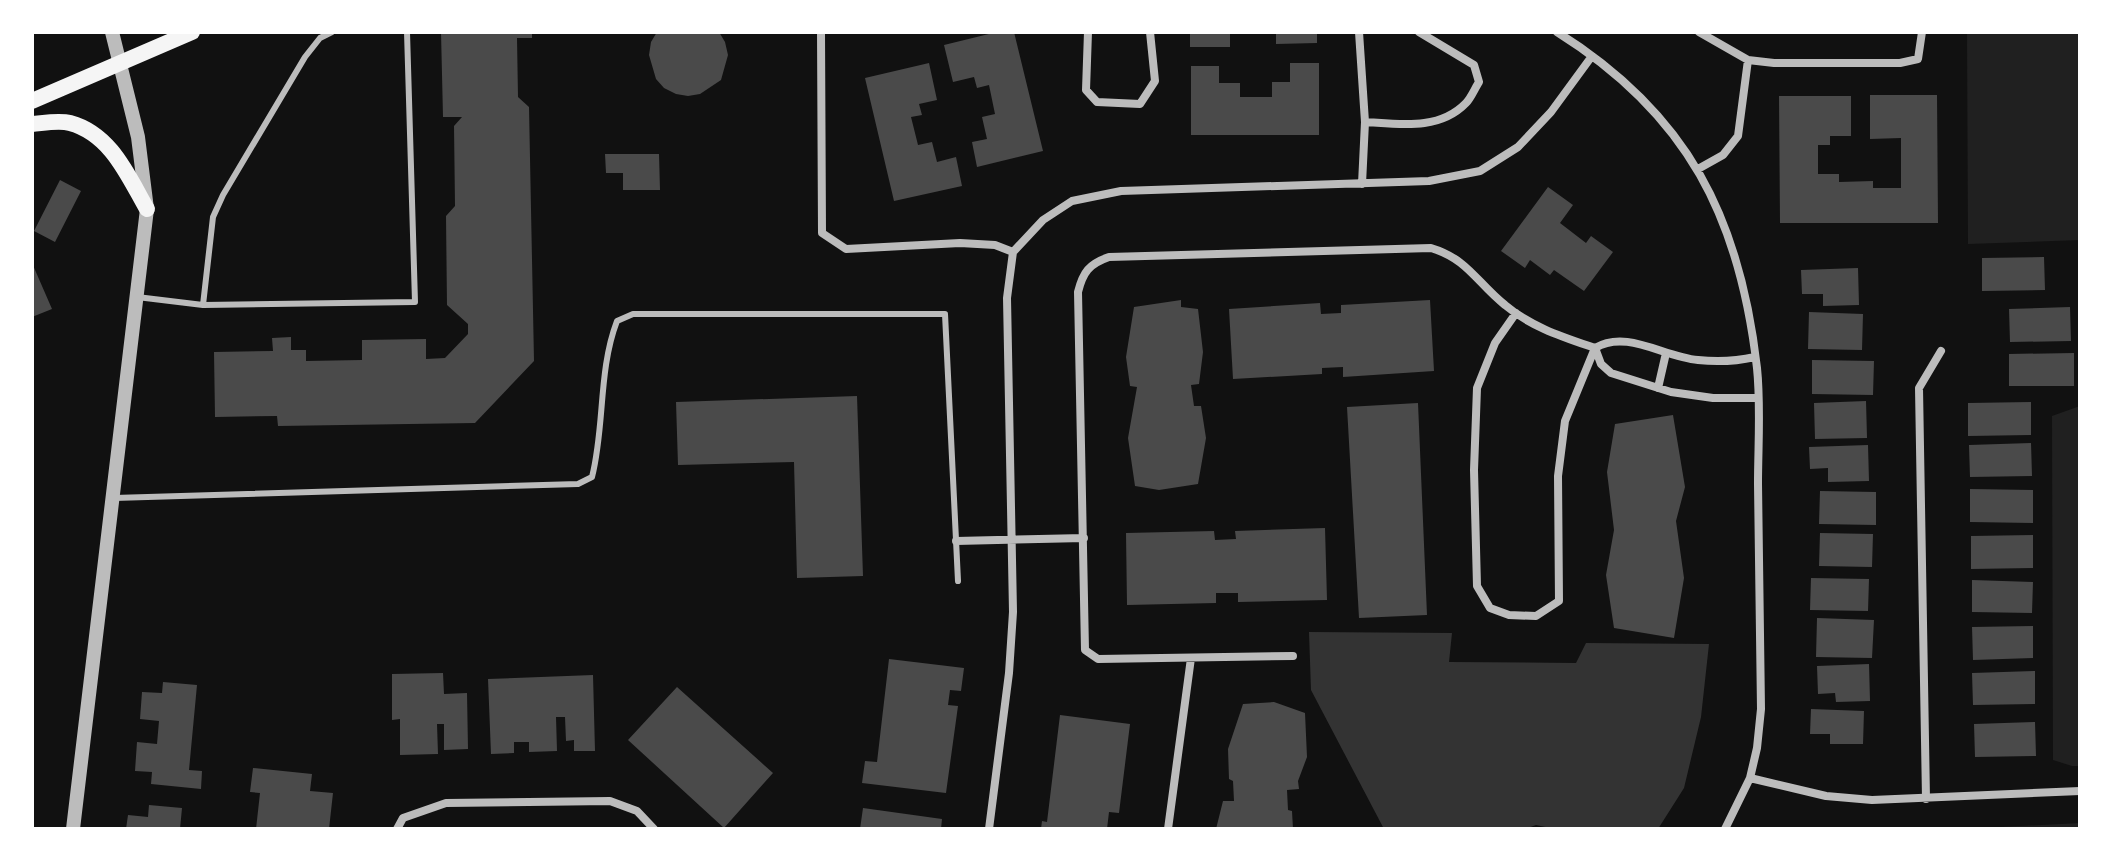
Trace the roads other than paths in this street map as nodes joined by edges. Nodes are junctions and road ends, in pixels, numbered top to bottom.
1 (112, 32) edge
2 (192, 32) edge
3 (332, 32) edge
4 (407, 32) edge
5 (821, 32) edge
6 (1088, 32) edge
7 (1150, 32) edge
8 (1359, 32) edge
9 (1419, 32) edge
10 (1557, 32) edge
11 (1699, 32) edge
12 (1922, 32) edge
13 (1592, 56) junction
14 (1748, 60) junction
15 (120, 62) junction
16 (32, 101) edge
17 (1365, 122) junction
18 (32, 124) edge
19 (1698, 169) junction
20 (1362, 184) junction
21 (147, 209) junction
22 (1013, 252) junction
23 (137, 297) junction
24 (203, 305) junction
25 (1516, 313) junction
26 (1595, 348) junction
27 (1941, 351) dead end
28 (1666, 353) junction
29 (1755, 357) junction
30 (1658, 388) junction
31 (1757, 398) junction
32 (113, 498) junction
33 (1084, 538) junction
34 (956, 541) junction
35 (1013, 541) junction
36 (958, 581) dead end
37 (1293, 656) dead end
38 (1191, 658) junction
39 (1750, 778) junction
40 (2080, 791) edge
41 (1926, 799) junction
42 (73, 829) edge
43 (397, 829) edge
44 (654, 829) edge
45 (989, 829) edge
46 (1168, 829) edge
47 (1725, 829) edge

1 - 15 street
2 - 15 main road
3 - 24 lane
4 - 24 lane
5 - 22 street
6 - 7 street
8 - 17 street
9 - 17 street
10 - 13 street
11 - 14 street
12 - 14 street
13 - 19 street
13 - 20 street
14 - 19 street
15 - 16 main road
15 - 21 street
17 - 20 street
18 - 21 main road
19 - 29 street
20 - 22 street
21 - 23 street
22 - 35 street
23 - 24 lane
23 - 32 street
25 - 26 street
25 - 26 street
25 - 33 street
26 - 28 street
26 - 30 street
27 - 41 street
28 - 29 street
28 - 30 street
29 - 31 street
30 - 31 street
31 - 39 street
32 - 34 lane
32 - 42 street
33 - 35 street
33 - 38 street
34 - 35 street
34 - 36 lane
35 - 45 street
37 - 38 street
38 - 46 street
39 - 41 street
39 - 47 street
40 - 41 street
43 - 44 street

